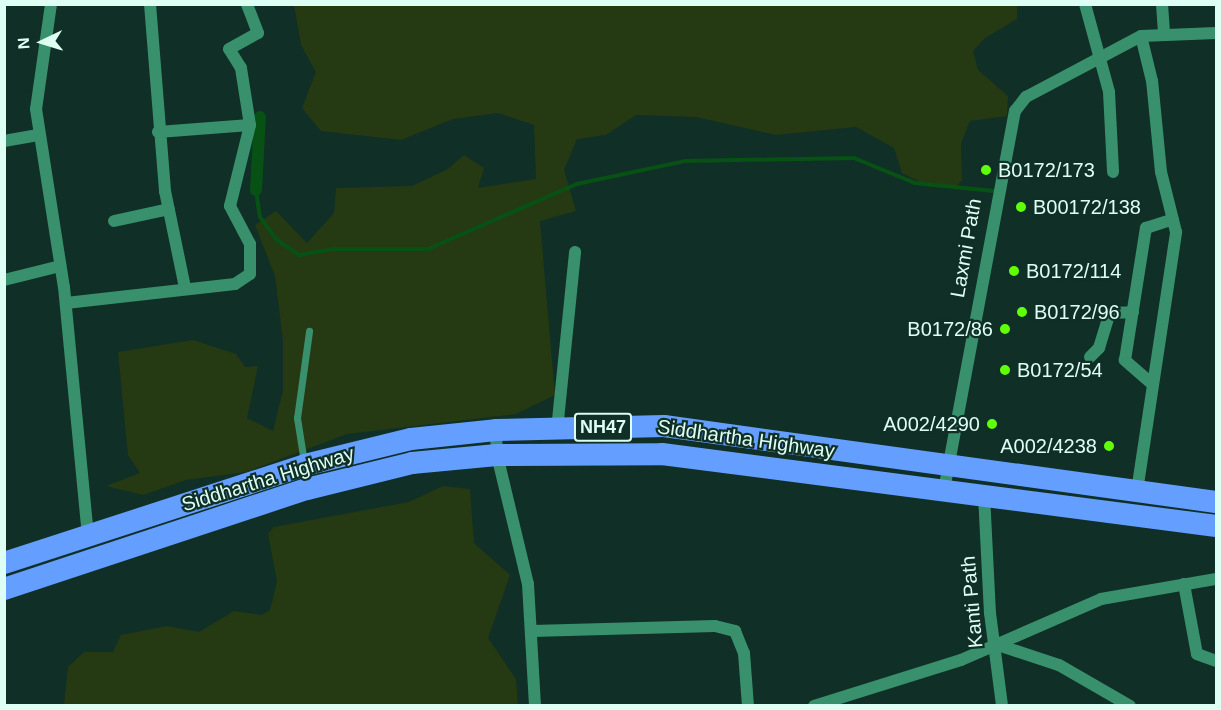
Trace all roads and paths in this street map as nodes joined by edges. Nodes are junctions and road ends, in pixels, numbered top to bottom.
1 (51, 4) edge
2 (150, 4) edge
3 (247, 4) edge
4 (1085, 4) edge
5 (1162, 4) edge
6 (1216, 33) edge
7 (1164, 34) junction
8 (1142, 36) junction
9 (1103, 54) junction
10 (250, 125) junction
11 (158, 132) junction
12 (39, 135) junction
13 (4, 141) edge
14 (1113, 172) dead end
15 (169, 209) junction
16 (1173, 219) junction
17 (114, 221) dead end
18 (575, 252) dead end
19 (60, 266) junction
20 (4, 280) edge
21 (185, 288) junction
22 (66, 303) junction
23 (1133, 312) junction
24 (309, 331) dead end
25 (1090, 357) dead end
26 (1151, 383) junction
27 (496, 430) junction
28 (557, 430) junction
29 (497, 455) junction
30 (305, 465) junction
31 (948, 467) junction
32 (944, 490) junction
33 (1137, 491) junction
34 (984, 495) junction
35 (1216, 502) edge
36 (1216, 526) edge
37 (88, 536) junction
38 (4, 563) edge
39 (1216, 579) edge
40 (1184, 585) junction
41 (4, 590) edge
42 (532, 631) junction
43 (995, 644) junction
44 (1216, 661) edge
45 (535, 705) edge
46 (748, 705) edge
47 (814, 705) edge
48 (1002, 705) edge
49 (1130, 705) edge

1 - 12 street
2 - 11 street
3 - 10 street
4 - 9 street
5 - 7 street
6 - 7 street, Laxmi Path
7 - 8 street, Laxmi Path
8 - 9 street, Laxmi Path
8 - 16 street
9 - 14 street
9 - 31 street, Laxmi Path
10 - 11 street
10 - 21 street
11 - 15 street
12 - 13 street
12 - 19 street
15 - 17 street
15 - 21 street
16 - 23 street
16 - 26 street
18 - 28 street
19 - 20 street
19 - 22 street
21 - 22 street
22 - 37 street
23 - 25 street
23 - 26 street
24 - 30 lane
26 - 33 street
27 - 28 highway, Siddhartha Highway / NH47
27 - 29 street
27 - 30 highway, Siddhartha Highway / NH47
28 - 31 highway, Siddhartha Highway / NH47
29 - 32 highway, Siddhartha Highway / NH47
29 - 41 highway, Siddhartha Highway / NH47
29 - 42 street
30 - 37 highway, Siddhartha Highway / NH47
31 - 32 street, Laxmi Path
31 - 33 highway, Siddhartha Highway / NH47
32 - 34 highway, Siddhartha Highway / NH47
33 - 35 highway, Siddhartha Highway / NH47
34 - 36 highway, Siddhartha Highway / NH47
34 - 43 street, Kanti Path
37 - 38 highway, Siddhartha Highway / NH47
39 - 40 street
40 - 43 street
40 - 44 street
42 - 45 street
42 - 46 street
43 - 47 street
43 - 48 street, Kanti Path
43 - 49 street

